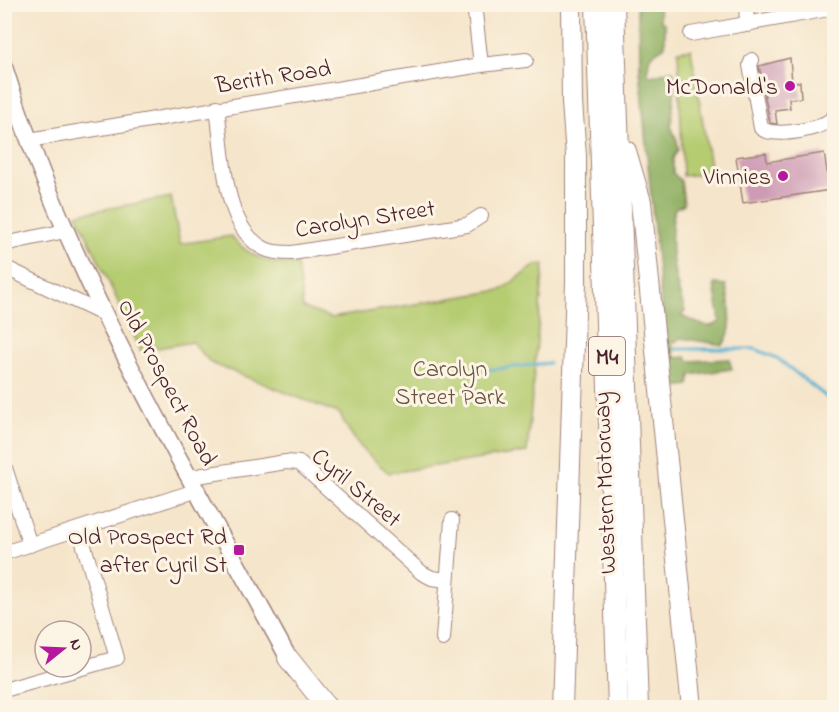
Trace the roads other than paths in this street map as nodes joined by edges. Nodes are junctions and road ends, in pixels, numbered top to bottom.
1 (474, 4) edge
2 (570, 4) edge
3 (596, 4) edge
4 (614, 4) edge
5 (746, 4) edge
6 (834, 8) edge
7 (747, 25) junction
8 (691, 34) dead end
9 (526, 60) dead end
10 (752, 60) dead end
11 (481, 65) junction
12 (4, 67) edge
13 (572, 102) junction
14 (217, 107) junction
15 (834, 116) edge
16 (618, 123) junction
17 (29, 140) junction
18 (481, 216) dead end
19 (65, 231) junction
20 (4, 244) edge
21 (4, 267) edge
22 (103, 314) junction
23 (4, 465) edge
24 (194, 483) junction
25 (453, 520) dead end
26 (79, 529) junction
27 (30, 545) junction
28 (4, 553) edge
29 (447, 580) junction
30 (443, 639) dead end
31 (288, 658) junction
32 (4, 690) edge
33 (307, 708) edge
34 (315, 708) edge
35 (328, 708) edge
36 (548, 708) edge
37 (562, 708) edge
38 (618, 708) edge
39 (638, 708) edge
40 (692, 708) edge

1 - 11 street
2 - 13 highway
3 - 38 highway, Western Motorway / M4
4 - 16 highway, Western Motorway / M4
5 - 7 street
6 - 7 street
7 - 8 street
9 - 11 street, Berith Road
10 - 15 street
11 - 14 street, Berith Road
12 - 17 main road, Old Prospect Road
13 - 36 highway
13 - 37 highway
14 - 17 street, Berith Road
14 - 18 street, Carolyn Street
16 - 39 highway, Western Motorway / M4
16 - 40 highway
17 - 19 main road, Old Prospect Road
19 - 20 street
19 - 22 main road, Old Prospect Road
21 - 22 street
22 - 24 main road, Old Prospect Road
23 - 27 street
24 - 26 street, Cyril Street
24 - 29 street, Cyril Street
24 - 31 main road, Old Prospect Road
25 - 29 street
26 - 27 street, Cyril Street
26 - 32 street
27 - 28 street, Cyril Street
29 - 30 street
31 - 33 highway
31 - 34 main road, Old Prospect Road
31 - 35 highway

